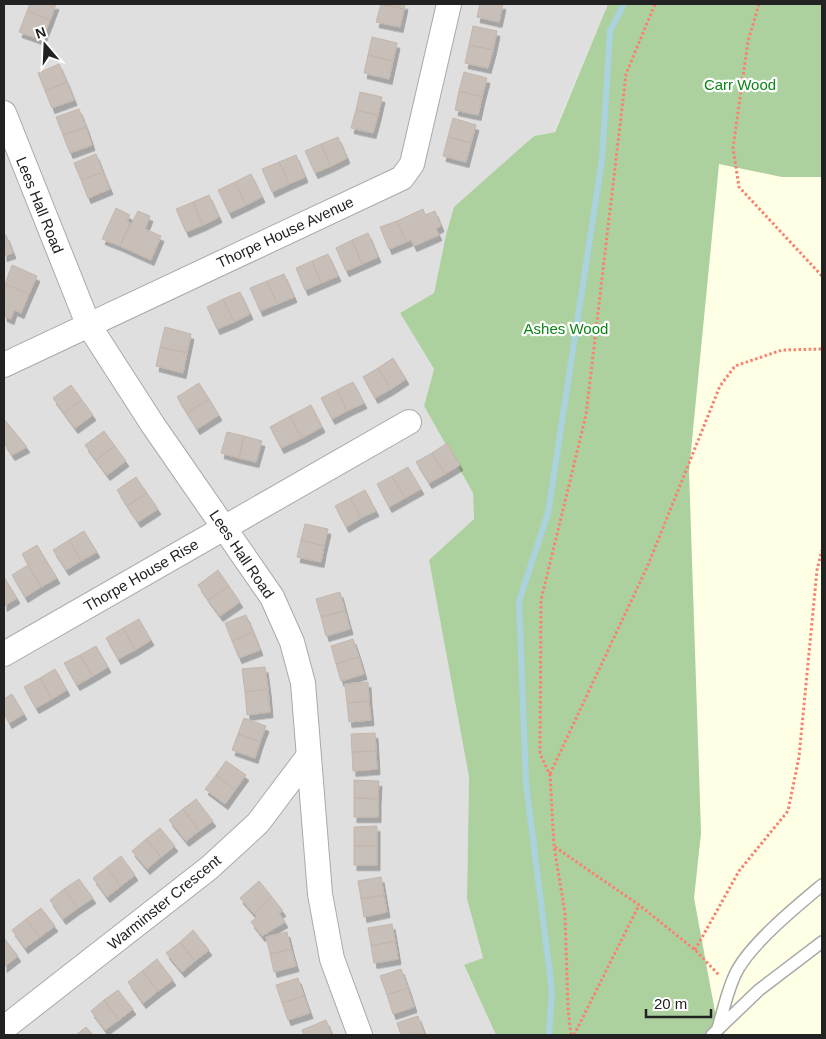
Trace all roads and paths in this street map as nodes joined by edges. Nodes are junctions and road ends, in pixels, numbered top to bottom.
1 (449, 4) edge
2 (655, 4) edge
3 (759, 4) edge
4 (4, 113) edge
5 (822, 276) edge
6 (88, 324) junction
7 (822, 349) edge
8 (4, 365) edge
9 (408, 422) dead end
10 (225, 527) junction
11 (822, 550) edge
12 (4, 654) edge
13 (307, 758) junction
14 (550, 775) junction
15 (554, 846) junction
16 (822, 885) edge
17 (639, 905) junction
18 (822, 942) edge
19 (695, 950) junction
20 (715, 974) dead end
21 (4, 1028) edge
22 (715, 1031) edge
23 (360, 1035) edge
24 (572, 1035) edge

1 - 6 street, Thorpe House Avenue
2 - 14 path
3 - 5 path
4 - 6 street, Lees Hall Road
6 - 8 street, Thorpe House Avenue
6 - 10 street, Lees Hall Road
7 - 14 path
9 - 10 street, Thorpe House Rise
10 - 12 street, Thorpe House Rise
10 - 13 street, Lees Hall Road
11 - 19 path
13 - 21 street, Warminster Crescent
13 - 23 street, Lees Hall Road
14 - 15 path
15 - 17 path
15 - 24 path
16 - 22 lane
17 - 19 path
17 - 24 path
18 - 22 lane
19 - 20 path

